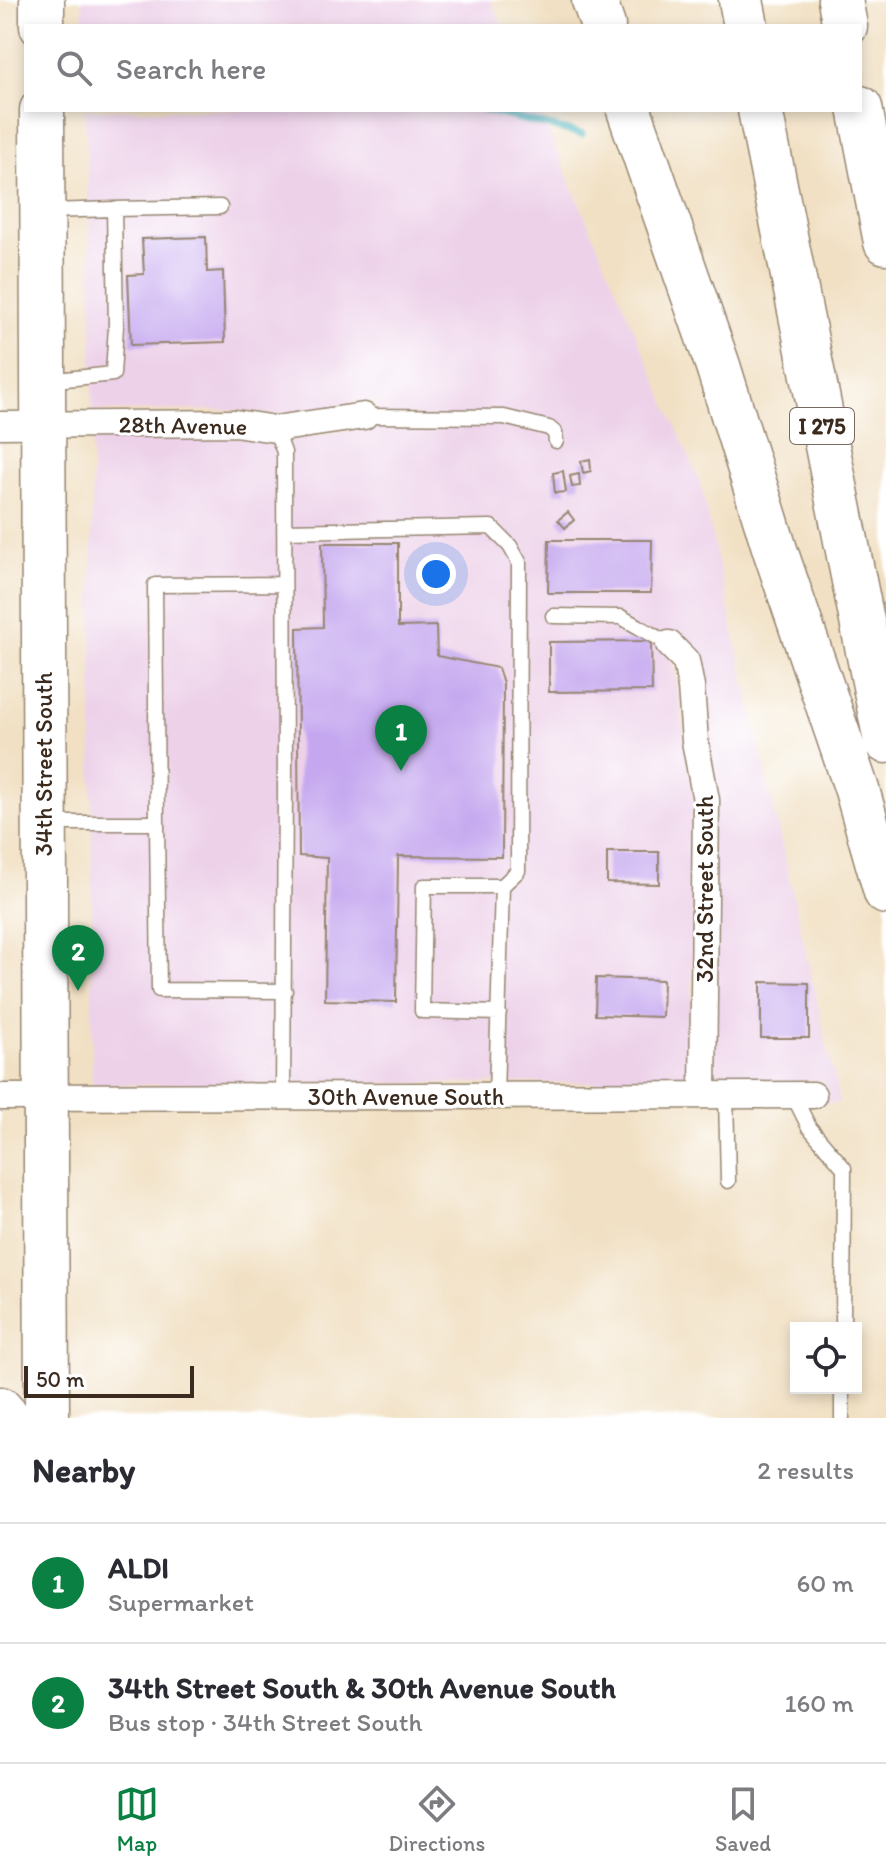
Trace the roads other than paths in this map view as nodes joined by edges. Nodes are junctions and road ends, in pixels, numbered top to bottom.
1 (42, 0) edge
2 (594, 0) edge
3 (741, 0) edge
4 (840, 0) edge
5 (42, 24) edge
6 (602, 24) edge
7 (746, 24) edge
8 (845, 24) edge
9 (42, 112) edge
10 (630, 112) edge
11 (760, 112) edge
12 (861, 112) edge
13 (220, 207) dead end
14 (114, 209) junction
15 (42, 211) junction
16 (886, 242) edge
17 (42, 381) junction
18 (364, 416) joint
19 (21, 425) edge
20 (275, 429) junction
21 (556, 441) dead end
22 (284, 531) junction
23 (284, 584) junction
24 (553, 616) dead end
25 (669, 644) joint
26 (886, 741) edge
27 (43, 823) junction
28 (157, 823) junction
29 (502, 886) junction
30 (886, 892) edge
31 (285, 991) junction
32 (499, 1013) junction
33 (715, 1095) junction
34 (803, 1095) joint
35 (496, 1096) junction
36 (0, 1097) edge
37 (283, 1097) junction
38 (44, 1098) junction
39 (728, 1181) dead end
40 (843, 1322) edge
41 (842, 1394) edge
42 (0, 1409) edge
43 (8, 1418) edge
44 (47, 1418) edge
45 (842, 1418) edge

1 - 5 highway
2 - 6 highway
3 - 7 highway
4 - 8 highway
9 - 15 highway, 34th Street South
10 - 30 highway
11 - 26 highway, I 275
12 - 16 highway
13 - 14 lane
14 - 15 lane
14 - 17 lane
15 - 17 highway, 34th Street South
17 - 19 highway, 34th Street South
18 - 20 street, 28th Avenue
18 - 21 lane
19 - 20 street, 28th Avenue
19 - 27 highway, 34th Street South
20 - 22 lane
22 - 23 lane
22 - 29 lane
23 - 28 lane
23 - 31 lane
24 - 25 lane
25 - 33 street, 32nd Street South
27 - 28 lane
27 - 38 highway, 34th Street South
28 - 31 lane
29 - 32 lane
29 - 32 lane
31 - 37 lane
32 - 35 lane
33 - 34 street, 30th Avenue South
33 - 35 street, 30th Avenue South
33 - 39 lane
34 - 40 lane
35 - 37 street, 30th Avenue South
36 - 38 street, 30th Avenue South
37 - 38 street, 30th Avenue South
38 - 44 highway, 34th Street South
41 - 45 lane
42 - 43 highway

